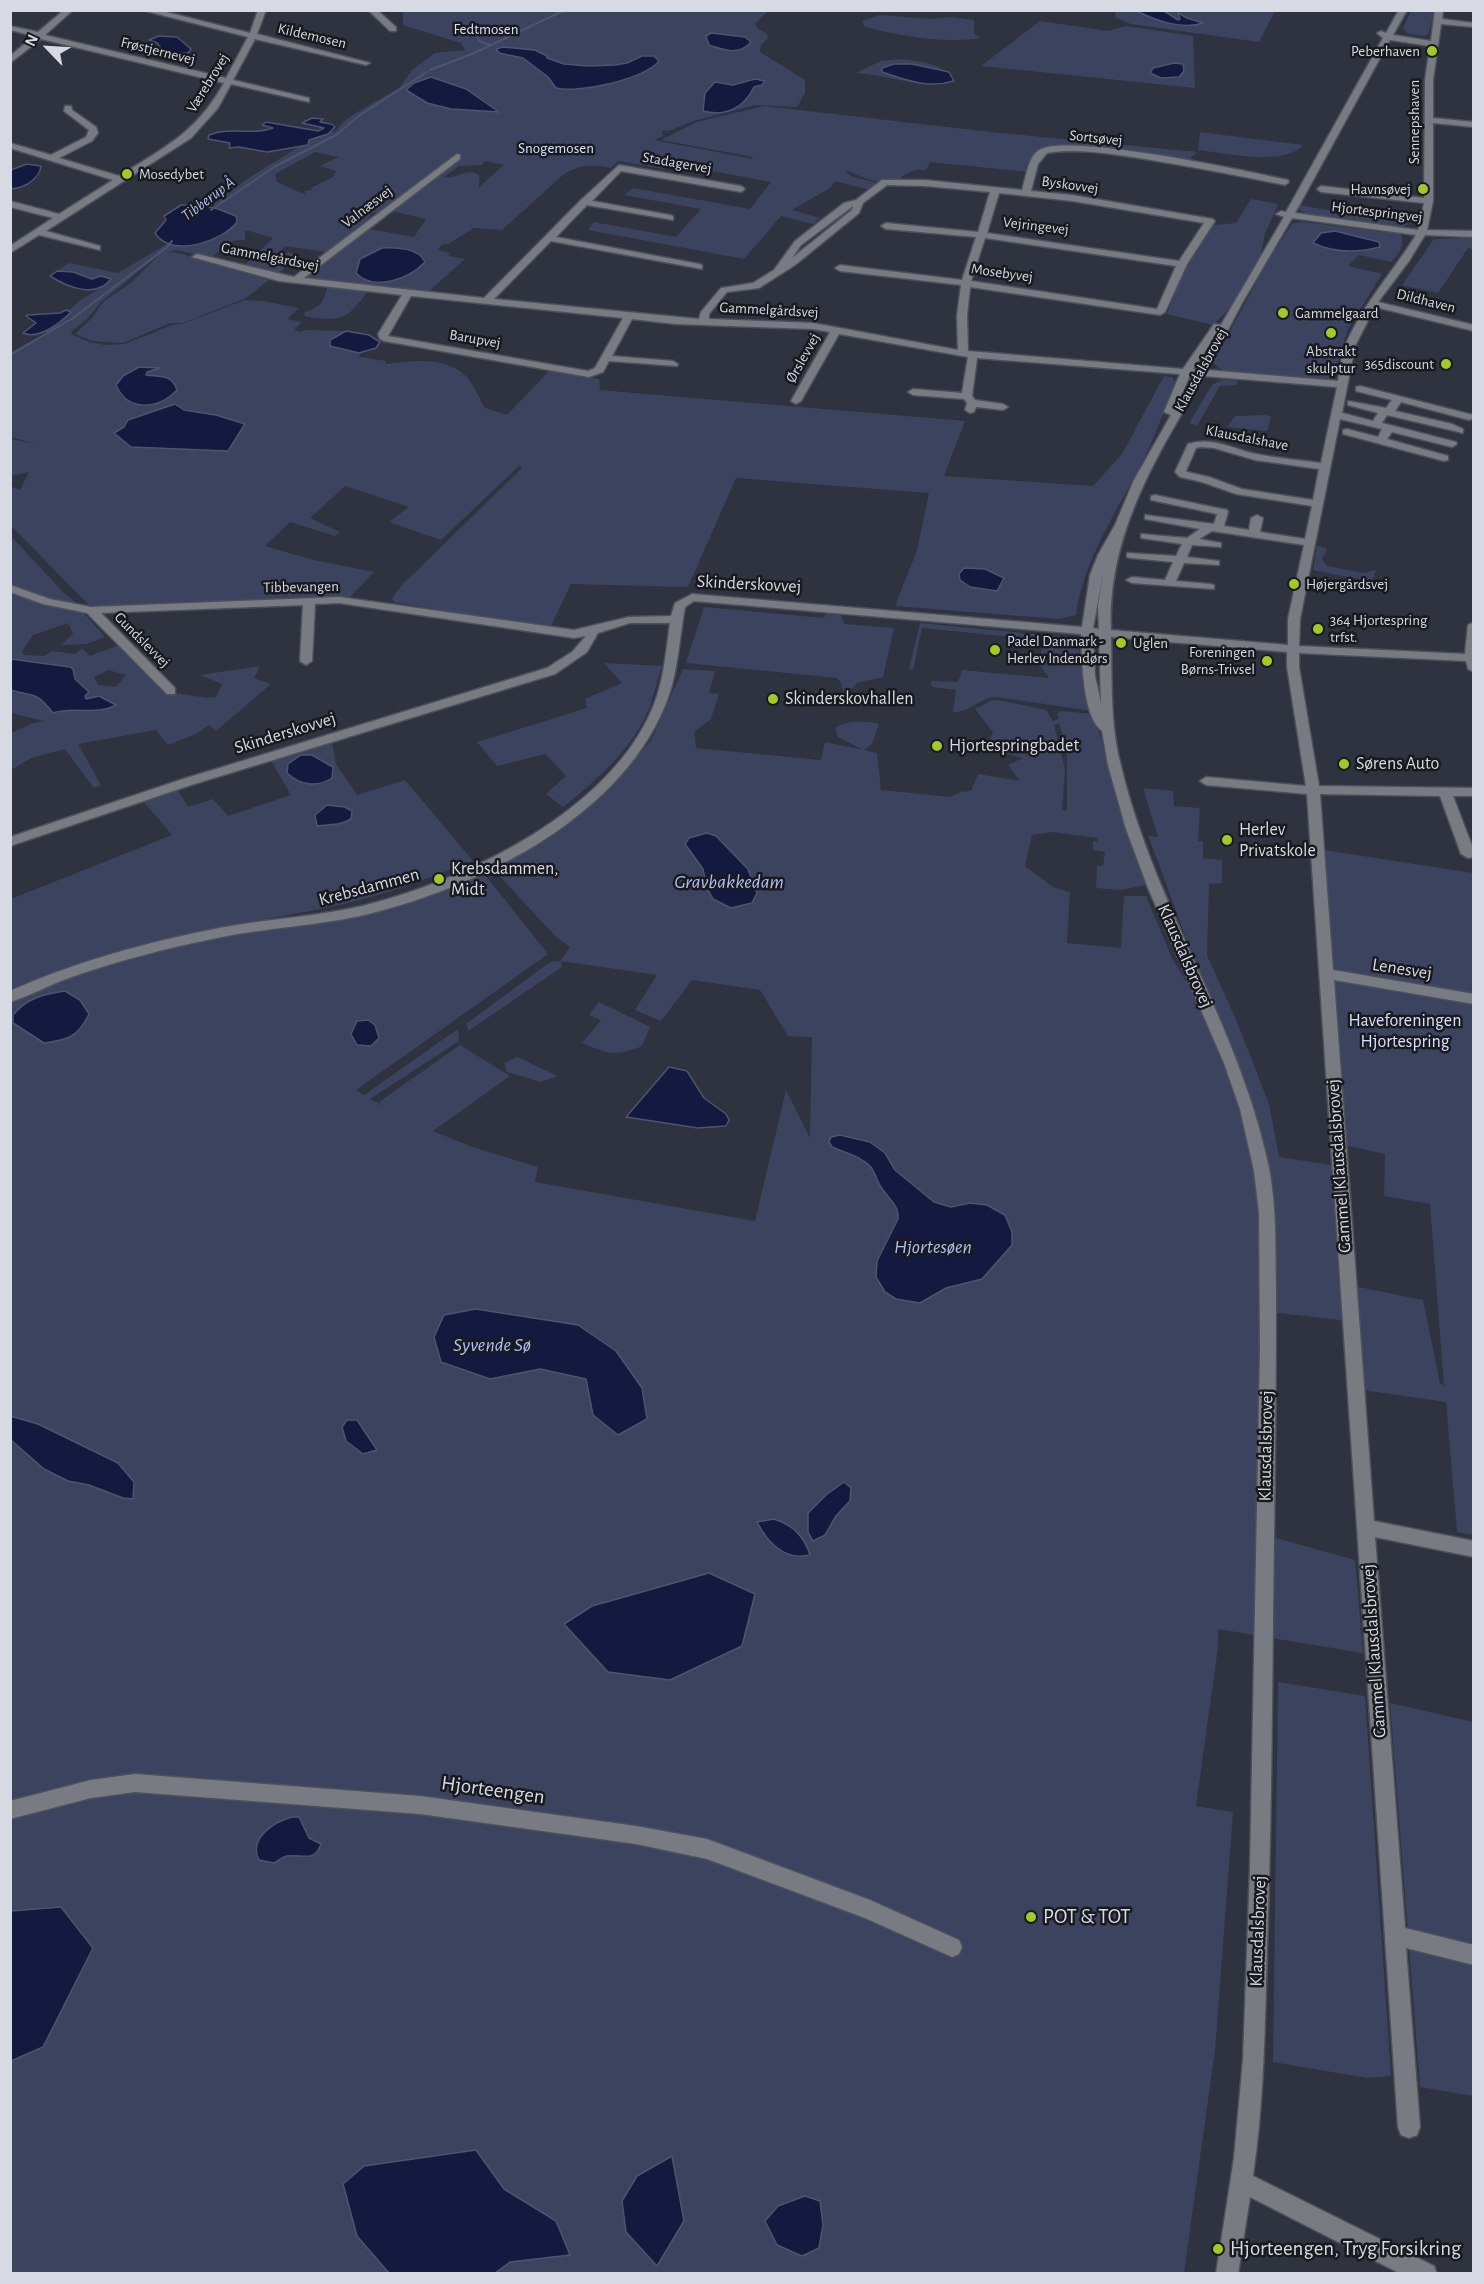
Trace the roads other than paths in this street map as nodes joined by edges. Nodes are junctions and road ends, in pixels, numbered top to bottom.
1 (69, 10) edge
2 (146, 10) edge
3 (262, 10) edge
4 (372, 10) edge
5 (1394, 10) edge
6 (1403, 10) edge
7 (1439, 10) edge
8 (1437, 21) junction
9 (1396, 22) junction
10 (1473, 25) edge
11 (10, 28) edge
12 (393, 29) dead end
13 (40, 35) junction
14 (1386, 35) junction
15 (254, 36) junction
16 (1423, 39) junction
17 (1433, 42) junction
18 (10, 61) edge
19 (366, 63) dead end
20 (229, 82) junction
21 (306, 100) dead end
22 (68, 108) dead end
23 (1429, 120) junction
24 (1473, 125) edge
25 (10, 145) edge
26 (457, 157) dead end
27 (52, 158) junction
28 (1316, 164) junction
29 (121, 180) junction
30 (1285, 182) dead end
31 (741, 189) dead end
32 (996, 189) junction
33 (1321, 189) dead end
34 (1026, 192) junction
35 (1429, 201) junction
36 (585, 202) junction
37 (10, 204) edge
38 (1278, 214) junction
39 (1289, 216) junction
40 (62, 218) junction
41 (670, 218) dead end
42 (886, 226) dead end
43 (38, 232) junction
44 (1422, 233) junction
45 (982, 234) junction
46 (1473, 234) edge
47 (548, 238) junction
48 (97, 248) dead end
49 (10, 250) edge
50 (197, 257) dead end
51 (1263, 257) junction
52 (1182, 264) junction
53 (699, 267) dead end
54 (840, 267) dead end
55 (296, 280) junction
56 (966, 283) junction
57 (408, 293) junction
58 (487, 301) junction
59 (1237, 303) junction
60 (1372, 303) junction
61 (629, 316) junction
62 (704, 322) junction
63 (1473, 328) edge
64 (836, 330) junction
65 (968, 354) junction
66 (606, 358) junction
67 (673, 364) dead end
68 (1186, 372) junction
69 (1201, 373) junction
70 (1340, 384) junction
71 (1359, 389) dead end
72 (913, 392) dead end
73 (1398, 398) junction
74 (796, 401) dead end
75 (970, 403) junction
76 (1352, 403) dead end
77 (1003, 407) dead end
78 (1387, 412) junction
79 (1335, 414) junction
80 (1469, 417) dead end
81 (1376, 424) junction
82 (1389, 427) junction
83 (1460, 431) dead end
84 (1347, 432) dead end
85 (1164, 435) junction
86 (1381, 441) junction
87 (1452, 444) dead end
88 (1444, 458) dead end
89 (1325, 467) junction
90 (1155, 498) dead end
91 (1317, 504) junction
92 (1149, 517) dead end
93 (1257, 518) dead end
94 (1121, 525) junction
95 (1214, 528) junction
96 (1254, 534) junction
97 (1145, 536) dead end
98 (1188, 542) junction
99 (1310, 543) junction
100 (1217, 545) dead end
101 (1131, 555) dead end
102 (1180, 560) junction
103 (1215, 563) dead end
104 (1132, 580) dead end
105 (1169, 583) junction
106 (1210, 587) dead end
107 (10, 588) edge
108 (309, 601) junction
109 (91, 610) junction
110 (676, 619) junction
111 (1473, 625) edge
112 (593, 631) junction
113 (1087, 631) junction
114 (1104, 632) junction
115 (1292, 649) junction
116 (306, 661) dead end
117 (1472, 662) edge
118 (171, 691) dead end
119 (1108, 736) junction
120 (1206, 781) dead end
121 (1313, 790) junction
122 (1445, 792) junction
123 (1473, 792) edge
124 (10, 842) edge
125 (1468, 854) dead end
126 (1325, 974) junction
127 (10, 997) edge
128 (1473, 999) edge
129 (1365, 1527) junction
130 (1473, 1549) edge
131 (10, 1810) edge
132 (1394, 1935) junction
133 (952, 1947) dead end
134 (1473, 1954) edge
135 (1409, 2127) dead end
136 (1242, 2182) junction
137 (1227, 2274) edge
138 (1426, 2274) edge

1 - 13 street
2 - 15 street, Kildemosen
3 - 15 street, Værebrovej
4 - 12 street
5 - 14 street, Klausdalsbrovej
6 - 9 street, Klausdalsbrovej
7 - 8 street, Sennepshaven
8 - 10 street
8 - 17 street, Sennepshaven
9 - 14 street, Klausdalsbrovej
9 - 16 street
11 - 13 street, Frøstjernevej
13 - 18 street
13 - 20 street, Frøstjernevej
14 - 16 street
14 - 17 street
14 - 28 street, Klausdalsbrovej
15 - 19 street, Kildemosen
15 - 20 street, Værebrovej
16 - 17 street
17 - 23 street, Sennepshaven
20 - 21 street, Frøstjernevej
20 - 29 street, Værebrovej
22 - 27 street
23 - 24 street
23 - 35 street, Sennepshaven
25 - 27 street
26 - 55 street, Valnæsvej
27 - 29 street
28 - 38 street, Klausdalsbrovej
28 - 39 street, Klausdalsbrovej
29 - 40 street, Værebrovej
30 - 34 street, Sortsøvej
31 - 36 street, Stadagervej
32 - 34 street, Byskovvej
32 - 45 street
32 - 62 street, Byskovvej
33 - 35 street
34 - 52 street, Byskovvej
35 - 44 street, Sennepshaven
36 - 41 street
36 - 47 street, Stadagervej
37 - 40 street
38 - 39 street, Hjortespringvej
38 - 51 street, Klausdalsbrovej
39 - 44 street, Hjortespringvej
39 - 51 street, Klausdalsbrovej
40 - 43 street, Værebrovej
42 - 45 street, Vejringevej
43 - 48 street
43 - 49 street, Værebrovej
44 - 46 street, Hjortespringvej
44 - 60 street, Gammel Klausdalsbrovej
45 - 52 street, Vejringevej
45 - 56 street
47 - 53 street
47 - 58 street, Stadagervej
50 - 55 street, Gammelgårdsvej
51 - 59 street, Klausdalsbrovej
52 - 56 street, Mosebyvej
54 - 56 street, Mosebyvej
55 - 57 street, Gammelgårdsvej
56 - 65 street
57 - 58 street, Gammelgårdsvej
57 - 66 street, Barupvej
58 - 61 street, Gammelgårdsvej
59 - 68 street, Klausdalsbrovej
59 - 69 street, Klausdalsbrovej
60 - 63 street, Dildhaven
60 - 70 street, Gammel Klausdalsbrovej
61 - 62 street, Gammelgårdsvej
61 - 66 street, Barupvej
62 - 64 street, Gammelgårdsvej
64 - 65 street, Gammelgårdsvej
64 - 74 street, Ørslevvej
65 - 68 street, Gammelgårdsvej
65 - 75 street
66 - 67 street
68 - 69 street, Gammelgårdsvej
68 - 85 street, Klausdalsbrovej
69 - 70 street, Gammelgårdsvej
69 - 85 street, Klausdalsbrovej
70 - 79 street, Gammel Klausdalsbrovej
71 - 73 street
72 - 75 street
73 - 78 street
73 - 80 street
75 - 77 street
76 - 78 street
78 - 81 street
78 - 83 street
79 - 81 street
79 - 89 street, Gammel Klausdalsbrovej
81 - 82 street
82 - 86 street
82 - 87 street
84 - 86 street
85 - 94 street, Klausdalsbrovej
86 - 88 street
89 - 91 street, Gammel Klausdalsbrovej
89 - 91 street, Klausdalshave
90 - 95 street
91 - 99 street, Gammel Klausdalsbrovej
92 - 95 street
93 - 96 street
94 - 113 street, Klausdalsbrovej
94 - 114 street, Klausdalsbrovej
95 - 96 street
95 - 98 street
96 - 99 street
97 - 98 street
98 - 100 street
98 - 102 street
99 - 115 street, Gammel Klausdalsbrovej
101 - 102 street
102 - 103 street
102 - 105 street
104 - 105 street
105 - 106 street
107 - 109 street, Tibbevangen
108 - 109 street, Tibbevangen
108 - 112 street, Tibbevangen
108 - 116 street
109 - 118 street, Gundslevvej
110 - 112 street
110 - 113 street, Skinderskovvej
110 - 127 street, Krebsdammen
111 - 117 street
112 - 124 street, Skinderskovvej
113 - 114 street, Skinderskovvej
113 - 119 street, Klausdalsbrovej
114 - 115 street, Skinderskovvej
114 - 119 street, Klausdalsbrovej
115 - 117 street
115 - 121 street, Gammel Klausdalsbrovej
119 - 136 street, Klausdalsbrovej
120 - 121 street
121 - 122 street
121 - 126 street, Gammel Klausdalsbrovej
122 - 123 street
122 - 125 street
126 - 128 street, Lenesvej
126 - 129 street, Gammel Klausdalsbrovej
129 - 130 street
129 - 132 street, Gammel Klausdalsbrovej
131 - 133 street, Hjorteengen
132 - 134 street
132 - 135 street, Gammel Klausdalsbrovej
136 - 137 street, Klausdalsbrovej
136 - 138 street

